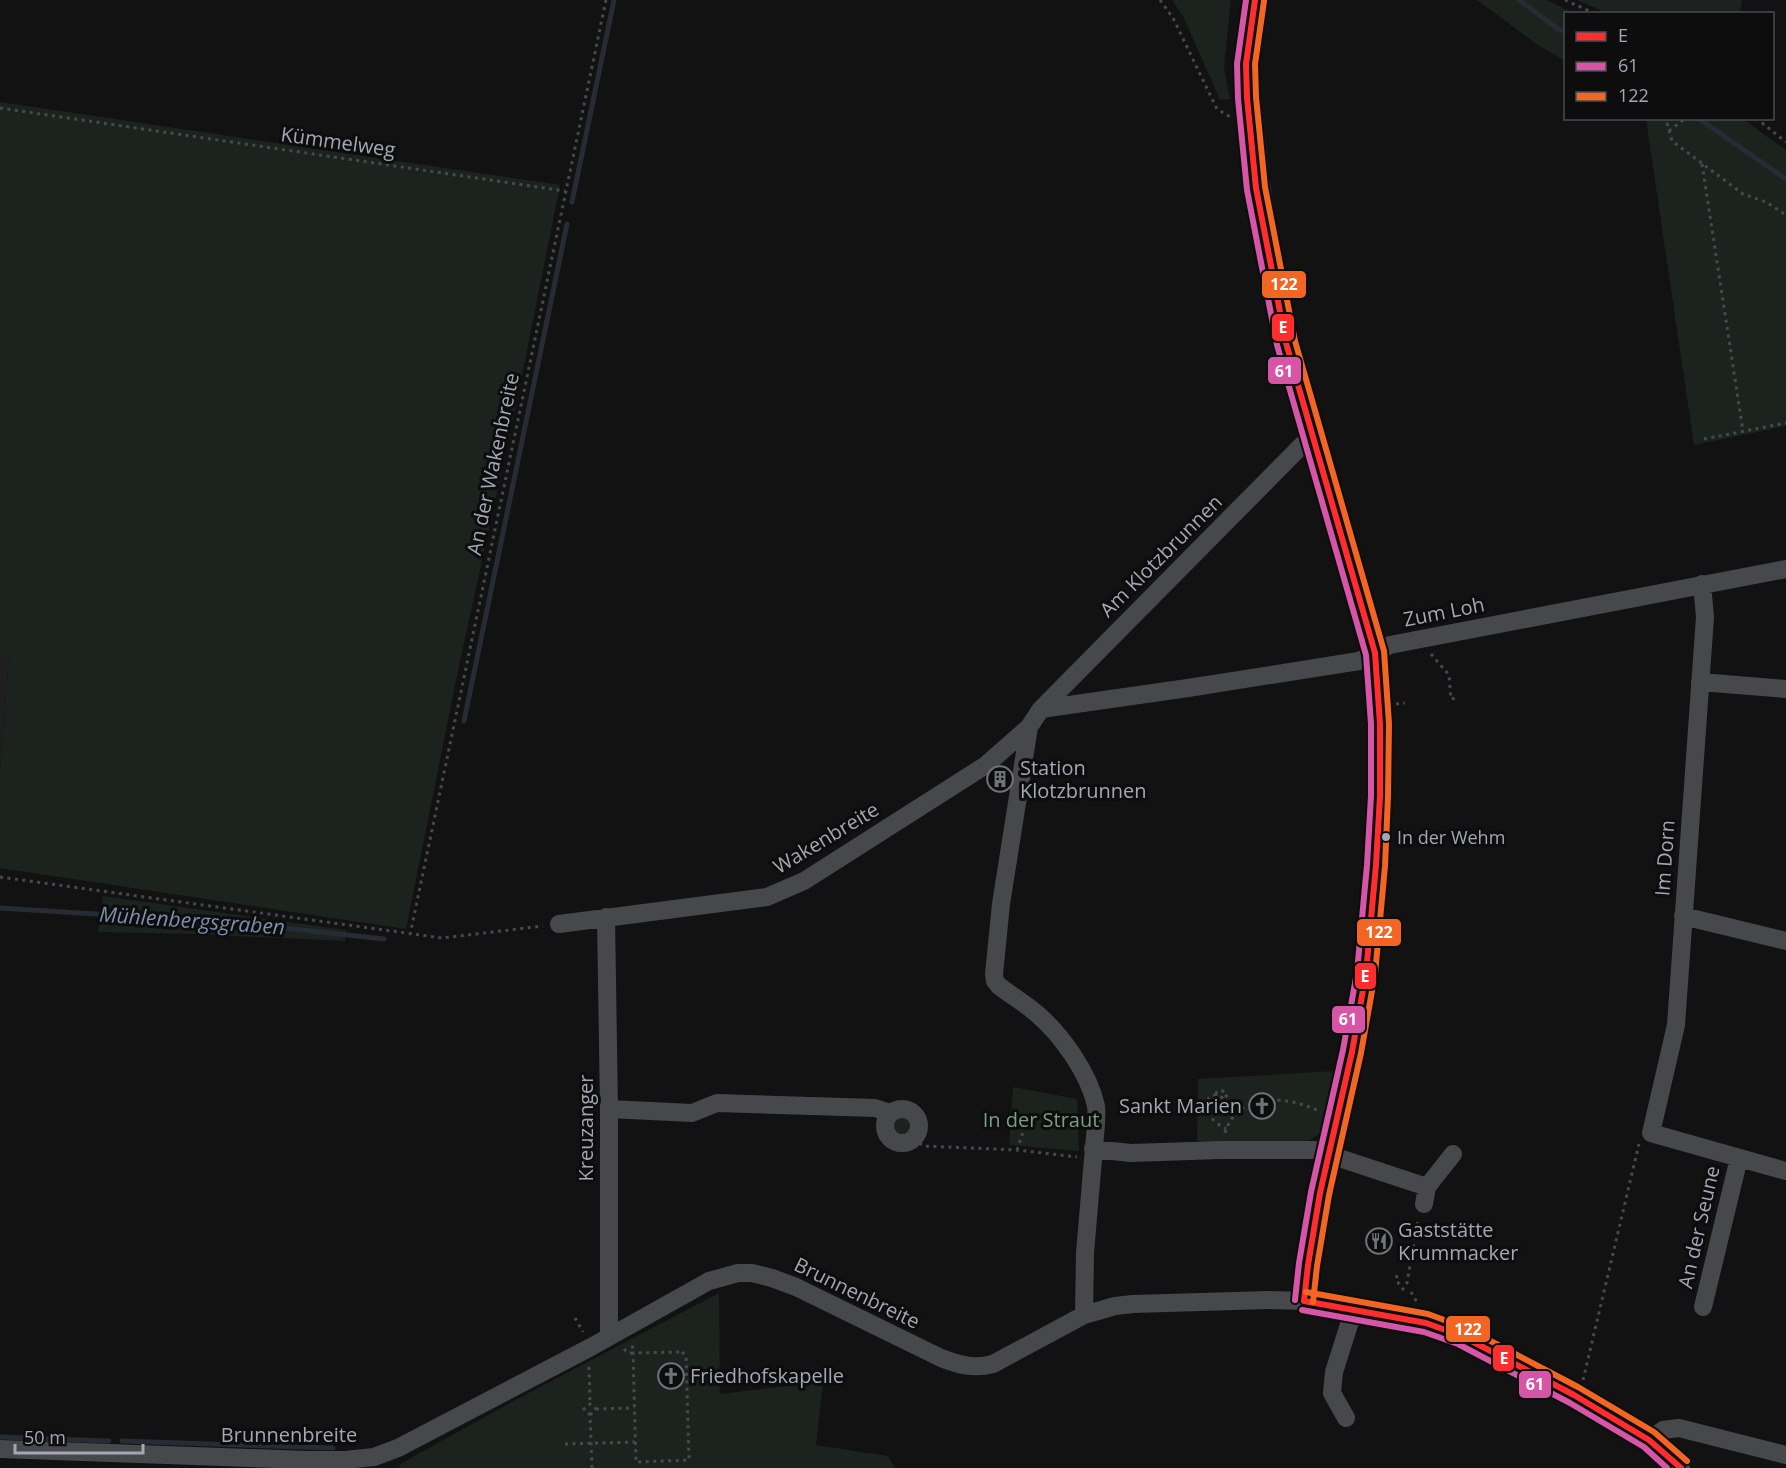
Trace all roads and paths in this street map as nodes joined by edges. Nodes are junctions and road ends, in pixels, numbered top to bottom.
1 (606, 0) edge
2 (1160, 0) edge
3 (1256, 0) edge
4 (1565, 0) edge
5 (1592, 12) edge
6 (0, 108) edge
7 (1684, 120) edge
8 (1758, 120) edge
9 (1667, 123) dead end
10 (1249, 129) junction
11 (1669, 131) junction
12 (1786, 142) edge
13 (1702, 164) junction
14 (565, 191) junction
15 (1786, 215) edge
16 (1786, 423) edge
17 (1743, 431) junction
18 (1312, 435) junction
19 (1704, 439) dead end
20 (1786, 569) edge
21 (1702, 584) junction
22 (1417, 640) junction
23 (1375, 653) junction
24 (1700, 682) junction
25 (1786, 689) edge
26 (1456, 698) dead end
27 (1041, 709) junction
28 (1029, 726) junction
29 (0, 877) edge
30 (1683, 916) junction
31 (606, 917) junction
32 (559, 924) joint
33 (410, 935) junction
34 (1786, 941) edge
35 (1274, 1101) junction
36 (1241, 1108) junction
37 (609, 1109) junction
38 (1274, 1111) dead end
39 (890, 1113) junction
40 (1028, 1117) dead end
41 (1241, 1117) dead end
42 (1336, 1120) junction
43 (1226, 1129) junction
44 (1651, 1133) junction
45 (914, 1138) junction
46 (1017, 1150) junction
47 (1221, 1150) junction
48 (1093, 1154) junction
49 (1328, 1154) junction
50 (1453, 1154) dead end
51 (1739, 1158) junction
52 (1786, 1171) edge
53 (1425, 1196) junction
54 (1397, 1275) dead end
55 (1304, 1301) junction
56 (1703, 1307) dead end
57 (1354, 1309) junction
58 (1084, 1315) junction
59 (609, 1337) junction
60 (589, 1367) dead end
61 (1583, 1382) dead end
62 (590, 1404) junction
63 (634, 1408) junction
64 (596, 1409) junction
65 (590, 1415) junction
66 (1346, 1418) dead end
67 (1648, 1440) junction
68 (635, 1442) junction
69 (591, 1443) junction
70 (565, 1444) dead end
71 (0, 1449) edge
72 (1786, 1455) edge
73 (689, 1460) junction
74 (592, 1468) edge
75 (690, 1468) edge
76 (1681, 1468) edge

1 - 14 path, An der Wakenbreite
2 - 10 path
3 - 10 street
4 - 5 path
6 - 14 path, Kümmelweg
7 - 11 path
8 - 12 path
9 - 11 path
10 - 18 street
11 - 13 path
13 - 15 path
13 - 17 path
14 - 33 path, An der Wakenbreite
16 - 17 path
17 - 19 path
18 - 23 street
18 - 27 street, Am Klotzbrunnen
20 - 21 street, Zum Loh
21 - 22 street, Zum Loh
21 - 24 street, Im Dorn
22 - 23 street, Zum Loh
22 - 26 path
23 - 27 street, Zum Loh
23 - 42 street
24 - 25 street
24 - 30 street, Im Dorn
27 - 28 street, Wakenbreite
28 - 31 street, Wakenbreite
28 - 48 street
29 - 33 path
30 - 34 street
30 - 44 street, Im Dorn
31 - 32 street, Wakenbreite
31 - 37 street, Kreuzanger
32 - 33 path
35 - 36 path
35 - 38 path
35 - 42 path
36 - 41 path
36 - 43 path
36 - 43 path
37 - 39 street
37 - 59 street, Kreuzanger
39 - 45 street
39 - 45 street
40 - 46 path
42 - 49 street
43 - 47 path
44 - 51 street, An der Seune
44 - 61 path
45 - 46 path
46 - 48 path
47 - 48 street
47 - 49 street
48 - 58 street
49 - 53 street
49 - 55 street
50 - 53 street
51 - 52 street, An der Seune
51 - 56 street, An der Seune
53 - 54 path
55 - 57 street, Brunnenbreite
55 - 58 street, Brunnenbreite
57 - 66 street
57 - 67 street, Brunnenbreite
58 - 59 street, Brunnenbreite
59 - 71 street, Brunnenbreite
60 - 62 path
62 - 64 path
62 - 65 path
63 - 64 path
63 - 68 path
63 - 73 path
64 - 65 path
65 - 69 path
67 - 72 street
67 - 76 street, Brunnenbreite
68 - 69 path
68 - 73 path
69 - 70 path
69 - 74 path
73 - 75 path

